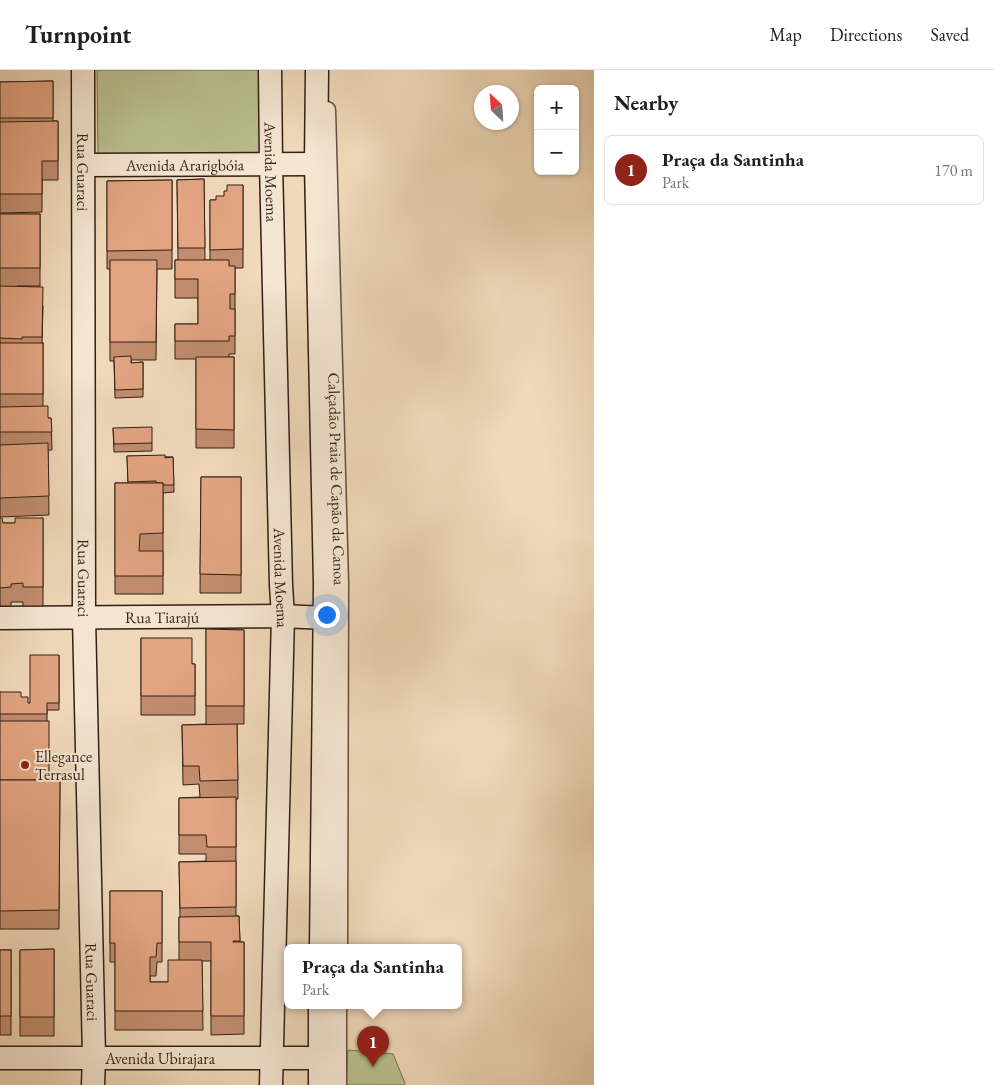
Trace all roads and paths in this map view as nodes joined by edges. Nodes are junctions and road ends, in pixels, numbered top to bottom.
1 (83, 70) edge
2 (270, 70) edge
3 (317, 70) edge
4 (327, 70) edge
5 (271, 164) junction
6 (316, 164) junction
7 (84, 165) junction
8 (283, 616) junction
9 (0, 618) edge
10 (84, 618) junction
11 (325, 618) junction
12 (321, 944) edge
13 (338, 944) edge
14 (320, 1009) edge
15 (338, 1009) edge
16 (94, 1057) junction
17 (0, 1058) edge
18 (271, 1058) junction
19 (320, 1058) junction
20 (93, 1085) edge
21 (271, 1085) edge
22 (320, 1085) edge
23 (338, 1085) edge

1 - 7 main road, Rua Guaraci
2 - 5 main road, Avenida Moema
3 - 6 main road
4 - 13 street, Calçadão Praia de Capão da Canoa
5 - 6 main road, Avenida Ararigbóia
5 - 7 main road, Avenida Ararigbóia
5 - 8 main road, Avenida Moema
6 - 11 main road
7 - 10 main road, Rua Guaraci
8 - 10 main road, Rua Tiarajú
8 - 11 main road, Rua Tiarajú
8 - 18 main road, Avenida Moema
9 - 10 main road, Rua Tiarajú
10 - 16 main road, Rua Guaraci
11 - 12 main road
14 - 19 main road
15 - 23 street
16 - 17 main road, Avenida Ubirajara
16 - 18 main road, Avenida Ubirajara
16 - 20 main road, Rua Guaraci
18 - 19 main road, Avenida Ubirajara
18 - 21 main road, Avenida Moema
19 - 22 main road

